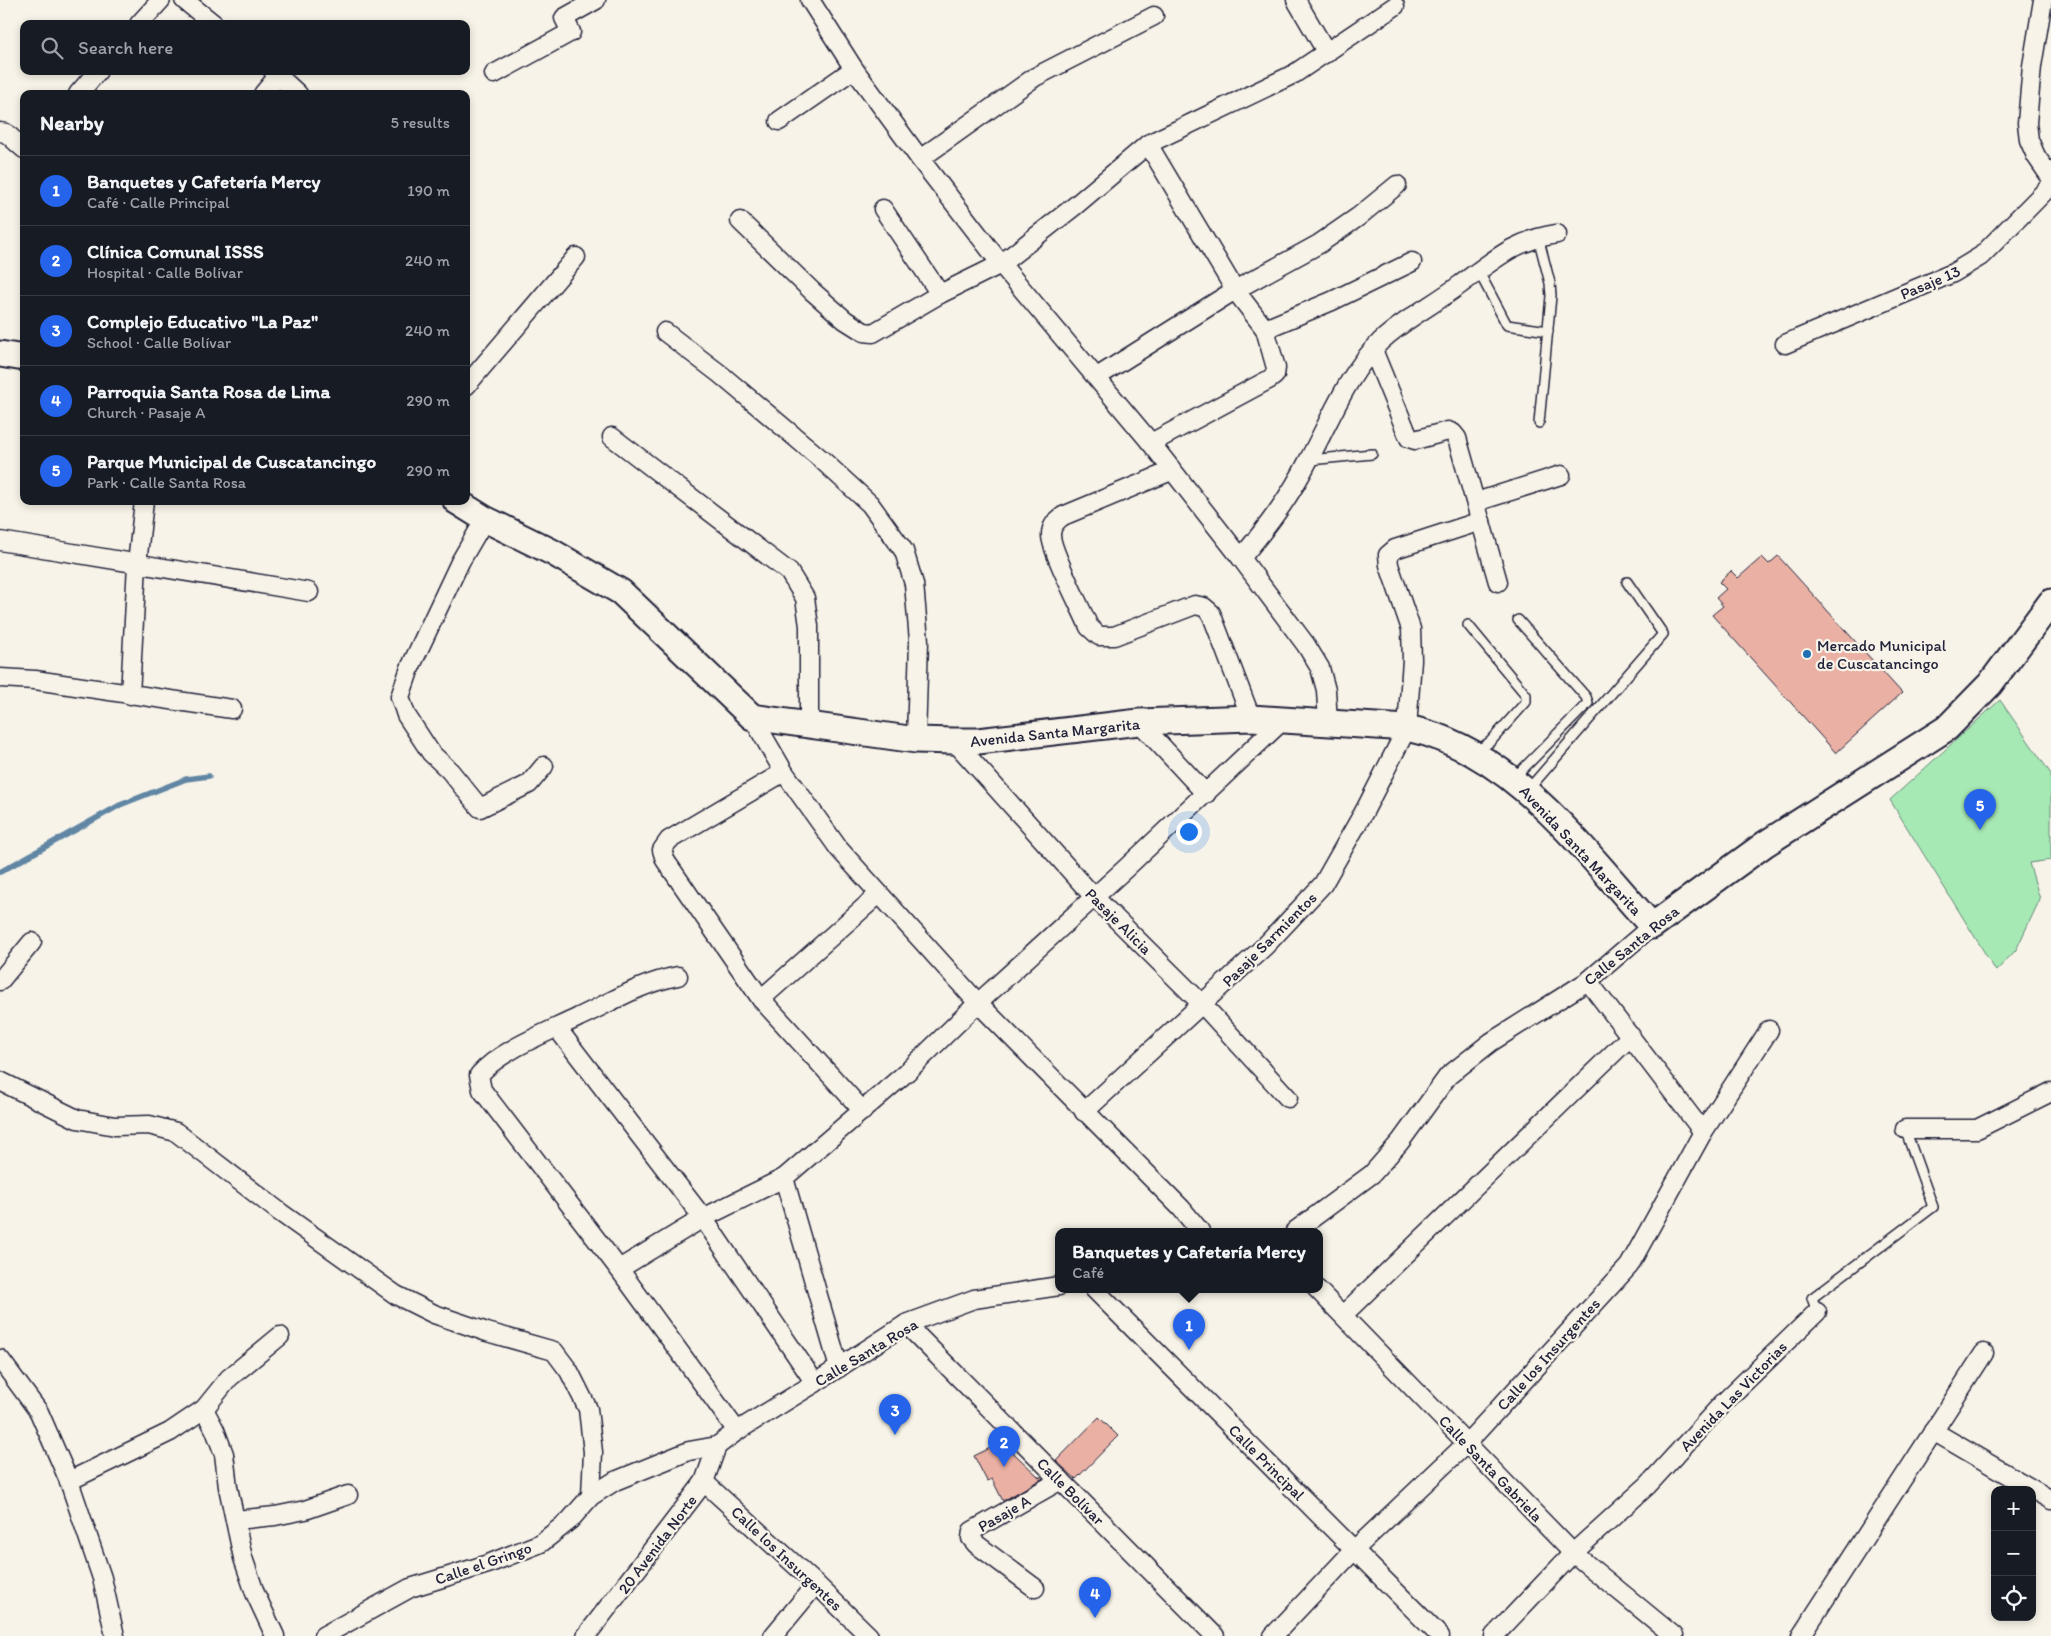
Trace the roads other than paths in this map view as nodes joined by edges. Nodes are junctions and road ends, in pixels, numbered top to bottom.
1 (161, 0) edge
2 (184, 0) edge
3 (596, 0) edge
4 (810, 0) edge
5 (1296, 0) edge
6 (2043, 0) edge
7 (1395, 6) dead end
8 (1154, 16) dead end
9 (143, 20) edge
10 (209, 20) edge
11 (1327, 53) junction
12 (854, 69) junction
13 (494, 74) dead end
14 (95, 75) edge
15 (275, 75) edge
16 (277, 75) edge
17 (81, 90) edge
18 (266, 90) edge
19 (294, 90) edge
20 (779, 121) dead end
21 (0, 132) edge
22 (1148, 144) junction
23 (20, 145) edge
24 (920, 159) junction
25 (2051, 178) edge
26 (1397, 185) dead end
27 (2051, 185) edge
28 (883, 209) dead end
29 (740, 221) dead end
30 (1557, 234) dead end
31 (1538, 236) junction
32 (576, 257) dead end
33 (1412, 262) dead end
34 (1001, 264) junction
35 (1479, 272) junction
36 (1235, 290) junction
37 (940, 294) junction
38 (1265, 329) junction
39 (1548, 331) junction
40 (664, 332) dead end
41 (1785, 344) dead end
42 (1373, 350) junction
43 (0, 354) edge
44 (20, 357) edge
45 (1097, 378) junction
46 (470, 381) edge
47 (1539, 423) dead end
48 (612, 437) dead end
49 (1150, 443) junction
50 (1372, 454) dead end
51 (1309, 460) junction
52 (1172, 471) junction
53 (1561, 475) dead end
54 (1476, 502) junction
55 (143, 505) edge
56 (462, 505) edge
57 (485, 519) junction
58 (1481, 521) junction
59 (0, 541) edge
60 (1241, 558) junction
61 (136, 564) junction
62 (1498, 582) dead end
63 (1627, 582) dead end
64 (309, 592) dead end
65 (2051, 602) edge
66 (1518, 620) dead end
67 (1468, 626) dead end
68 (0, 678) edge
69 (130, 695) junction
70 (232, 709) dead end
71 (752, 716) junction
72 (1251, 718) junction
73 (1282, 721) junction
74 (1139, 722) junction
75 (1328, 723) junction
76 (809, 724) junction
77 (1407, 728) junction
78 (916, 740) junction
79 (954, 741) junction
80 (1475, 753) junction
81 (544, 766) dead end
82 (784, 772) junction
83 (1520, 785) junction
84 (1206, 794) junction
85 (878, 894) junction
86 (1094, 897) junction
87 (1652, 926) junction
88 (32, 942) dead end
89 (678, 976) dead end
90 (0, 981) edge
91 (1588, 981) junction
92 (761, 999) junction
93 (978, 1003) junction
94 (1203, 1005) junction
95 (557, 1028) junction
96 (1769, 1030) dead end
97 (1631, 1036) junction
98 (0, 1081) edge
99 (2051, 1092) edge
100 (1288, 1098) dead end
101 (863, 1111) junction
102 (1084, 1112) junction
103 (1905, 1129) joint
104 (1703, 1132) junction
105 (784, 1178) junction
106 (703, 1218) junction
107 (1197, 1228) edge
108 (1298, 1228) edge
109 (619, 1269) junction
110 (1055, 1287) edge
111 (1098, 1293) edge
112 (1321, 1293) edge
113 (1817, 1312) joint
114 (1343, 1315) junction
115 (906, 1324) junction
116 (280, 1336) dead end
117 (1984, 1353) dead end
118 (0, 1359) edge
119 (838, 1368) junction
120 (815, 1383) junction
121 (204, 1409) junction
122 (737, 1431) junction
123 (1933, 1431) junction
124 (1467, 1443) junction
125 (717, 1446) junction
126 (1061, 1480) junction
127 (69, 1481) junction
128 (704, 1482) junction
129 (348, 1495) dead end
130 (591, 1496) junction
131 (2051, 1500) edge
132 (236, 1520) junction
133 (1354, 1550) junction
134 (1573, 1553) junction
135 (816, 1584) junction
136 (1035, 1588) dead end
137 (115, 1636) edge
138 (275, 1636) edge
139 (323, 1636) edge
140 (586, 1636) edge
141 (773, 1636) edge
142 (869, 1636) edge
143 (1216, 1636) edge
144 (1273, 1636) edge
145 (1440, 1636) edge
146 (1494, 1636) edge
147 (1674, 1636) edge
148 (1800, 1636) edge

1 - 9 street
2 - 10 street
3 - 13 street
4 - 12 street
5 - 11 street
6 - 25 street
7 - 11 street
8 - 24 street
11 - 22 street
12 - 20 street
12 - 24 street
14 - 17 street
15 - 18 street
16 - 19 street
21 - 23 street
22 - 34 street
22 - 36 street
24 - 34 street
26 - 36 street
27 - 41 street, Pasaje 13
28 - 37 street
29 - 37 street
30 - 31 street
31 - 35 street
31 - 39 lane
32 - 46 street
33 - 38 street
34 - 37 street
34 - 45 street
35 - 39 lane
35 - 42 street
36 - 38 street
36 - 45 street
38 - 49 street
39 - 47 lane
40 - 78 street
42 - 51 street
42 - 54 street
43 - 44 street
45 - 49 street
48 - 76 street
49 - 52 street
50 - 51 lane
51 - 60 street
52 - 60 street
52 - 72 street
53 - 54 street
54 - 58 street
55 - 61 street
56 - 57 street
57 - 71 street
57 - 81 street
58 - 62 street
58 - 77 street
59 - 61 street
60 - 75 street
61 - 64 street
61 - 69 street
63 - 83 lane
65 - 87 street, Calle Santa Rosa
66 - 83 lane
67 - 80 lane
68 - 69 street
69 - 70 street
71 - 76 street, Avenida Santa Margarita
71 - 82 street
72 - 73 street, Avenida Santa Margarita
72 - 74 street, Avenida Santa Margarita
73 - 75 street, Avenida Santa Margarita
73 - 84 street
74 - 79 street, Avenida Santa Margarita
74 - 84 street
75 - 77 street, Avenida Santa Margarita
76 - 78 street, Avenida Santa Margarita
77 - 80 street, Avenida Santa Margarita
77 - 94 street, Pasaje Sarmientos
78 - 79 street, Avenida Santa Margarita
79 - 86 street, Pasaje Alicia
80 - 83 street, Avenida Santa Margarita
82 - 85 street
82 - 92 street
83 - 87 street, Avenida Santa Margarita
84 - 86 street
85 - 92 street
85 - 93 street
86 - 93 street
86 - 94 street, Pasaje Alicia
87 - 91 street, Calle Santa Rosa
88 - 90 street
89 - 95 street
91 - 97 street
91 - 108 street, Calle Santa Rosa
92 - 101 street
93 - 101 street
93 - 102 street
94 - 100 street, Pasaje Alicia
94 - 102 street, Pasaje Sarmientos
95 - 106 street
95 - 109 street
96 - 104 street, Calle los Insurgentes
97 - 104 street
97 - 114 street
98 - 130 street
99 - 103 street
101 - 105 street
102 - 107 street
103 - 113 lane, Avenida Las Victorias
104 - 124 street, Calle los Insurgentes
105 - 106 street
105 - 119 street
106 - 109 street
106 - 120 street
109 - 122 street
110 - 115 street, Calle Santa Rosa
111 - 133 street, Calle Principal
112 - 114 street, Calle Santa Gabriela
113 - 134 street, Avenida Las Victorias
114 - 124 street, Calle Santa Gabriela
115 - 119 street, Calle Santa Rosa
115 - 126 street, Calle Bolívar
116 - 121 street
117 - 123 street
118 - 127 street
119 - 120 street, Calle Santa Rosa
120 - 122 street, Calle Santa Rosa
121 - 127 street
121 - 132 street
122 - 125 street, Calle Santa Rosa
123 - 131 street
123 - 148 street
124 - 133 street, Calle los Insurgentes
124 - 134 street, Calle Santa Gabriela
125 - 128 street, 20 Avenida Norte
125 - 130 street, Calle el Gringo
126 - 136 street, Pasaje A
126 - 143 street, Calle Bolívar
127 - 137 street
128 - 135 street, Calle los Insurgentes
128 - 140 street, 20 Avenida Norte
129 - 132 street
130 - 139 street, Calle el Gringo
132 - 138 street
133 - 144 street, Calle los Insurgentes
133 - 145 street, Calle Principal
134 - 146 street, Avenida Las Victorias
134 - 147 street, Calle Santa Gabriela
135 - 141 street
135 - 142 street, Calle los Insurgentes

